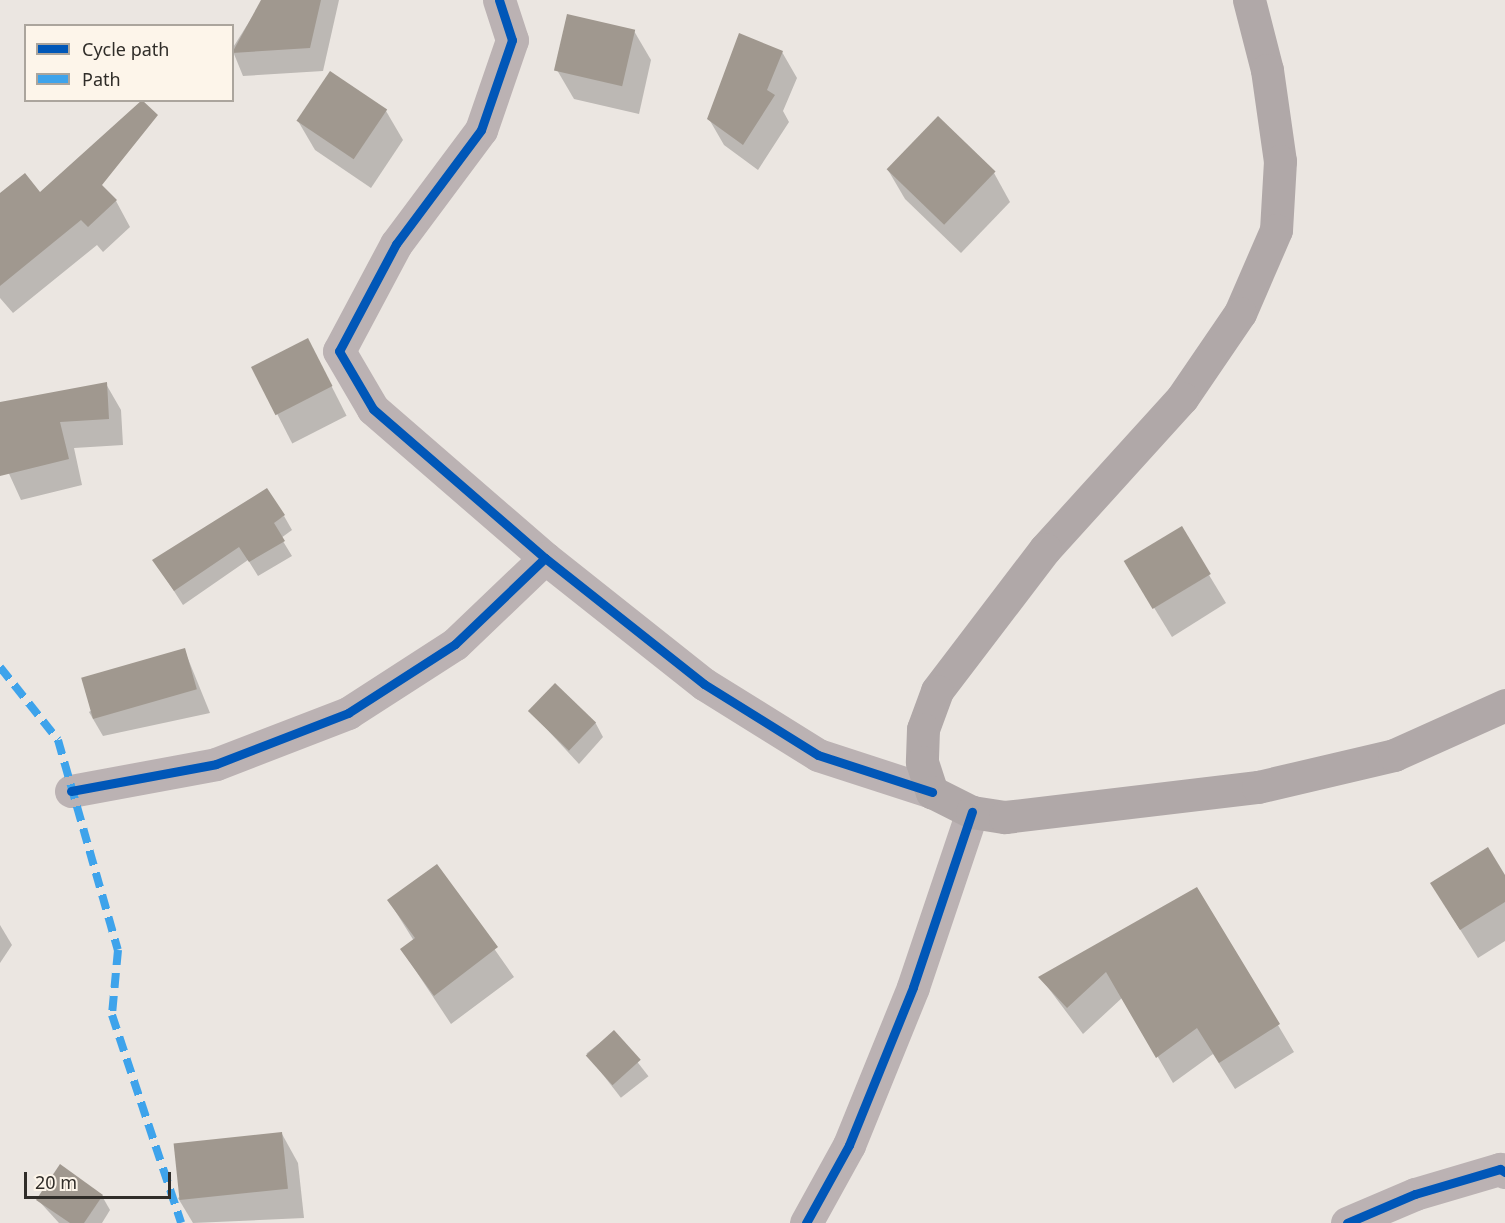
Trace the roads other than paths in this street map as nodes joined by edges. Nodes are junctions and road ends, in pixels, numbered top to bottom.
1 (499, 0) edge
2 (1249, 0) edge
3 (545, 558) junction
4 (1505, 705) edge
5 (71, 790) dead end
6 (932, 792) junction
7 (972, 812) junction
8 (1505, 1172) edge
9 (806, 1223) edge
10 (1347, 1223) edge

1 - 3 street
2 - 6 main road
3 - 5 street
3 - 6 street
4 - 7 main road
6 - 7 main road
7 - 9 street
8 - 10 street

